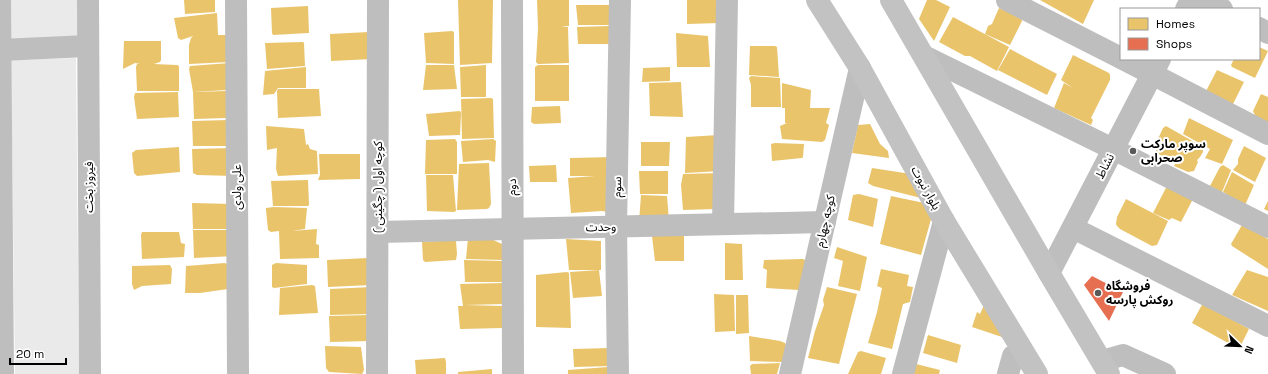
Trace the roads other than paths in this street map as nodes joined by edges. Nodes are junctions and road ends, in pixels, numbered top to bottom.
1 (0, 0) edge
2 (88, 0) edge
3 (236, 0) edge
4 (378, 0) edge
5 (512, 0) edge
6 (620, 0) edge
7 (728, 0) edge
8 (817, 0) edge
9 (891, 0) edge
10 (1007, 0) edge
11 (1205, 0) edge
12 (1220, 8) edge
13 (88, 46) junction
14 (0, 50) edge
15 (924, 56) junction
16 (1120, 57) edge
17 (1130, 60) edge
18 (1156, 66) edge
19 (860, 68) junction
20 (1268, 134) edge
21 (1114, 149) junction
22 (944, 221) junction
23 (825, 222) junction
24 (723, 224) junction
25 (616, 226) junction
26 (1268, 227) edge
27 (1073, 228) junction
28 (513, 229) junction
29 (378, 232) junction
30 (1049, 273) junction
31 (1268, 326) edge
32 (1106, 368) edge
33 (3, 374) edge
34 (90, 374) edge
35 (238, 374) edge
36 (377, 374) edge
37 (513, 374) edge
38 (618, 374) edge
39 (790, 374) edge
40 (903, 374) edge
41 (1037, 374) edge
42 (1165, 374) edge

1 - 14 street
2 - 13 street, فیروز بخت
3 - 35 street, علی ولدی
4 - 29 street, کوچه اول ( چگینی )
5 - 28 street, دوم
6 - 25 street, سوم
7 - 24 street
8 - 19 main road, بلوار نبوت
9 - 15 main road
10 - 16 street
11 - 12 street
13 - 14 street
13 - 34 street, فیروز بخت
14 - 33 street
15 - 21 street
15 - 30 main road
17 - 18 street
18 - 20 street
18 - 21 street, نشاط
19 - 22 main road, بلوار نبوت
19 - 23 street, کوچه چهارم
21 - 26 street
21 - 27 street, نشاط
22 - 40 street
22 - 41 main road, بلوار نبوت
23 - 24 street, وحدت
23 - 39 street, کوچه چهارم
24 - 25 street, وحدت
25 - 28 street, وحدت
25 - 38 street, سوم
27 - 30 street, نشاط
27 - 31 street
28 - 29 street, وحدت
28 - 37 street, دوم
29 - 36 street, کوچه اول ( چگینی )
30 - 32 main road
32 - 42 street

